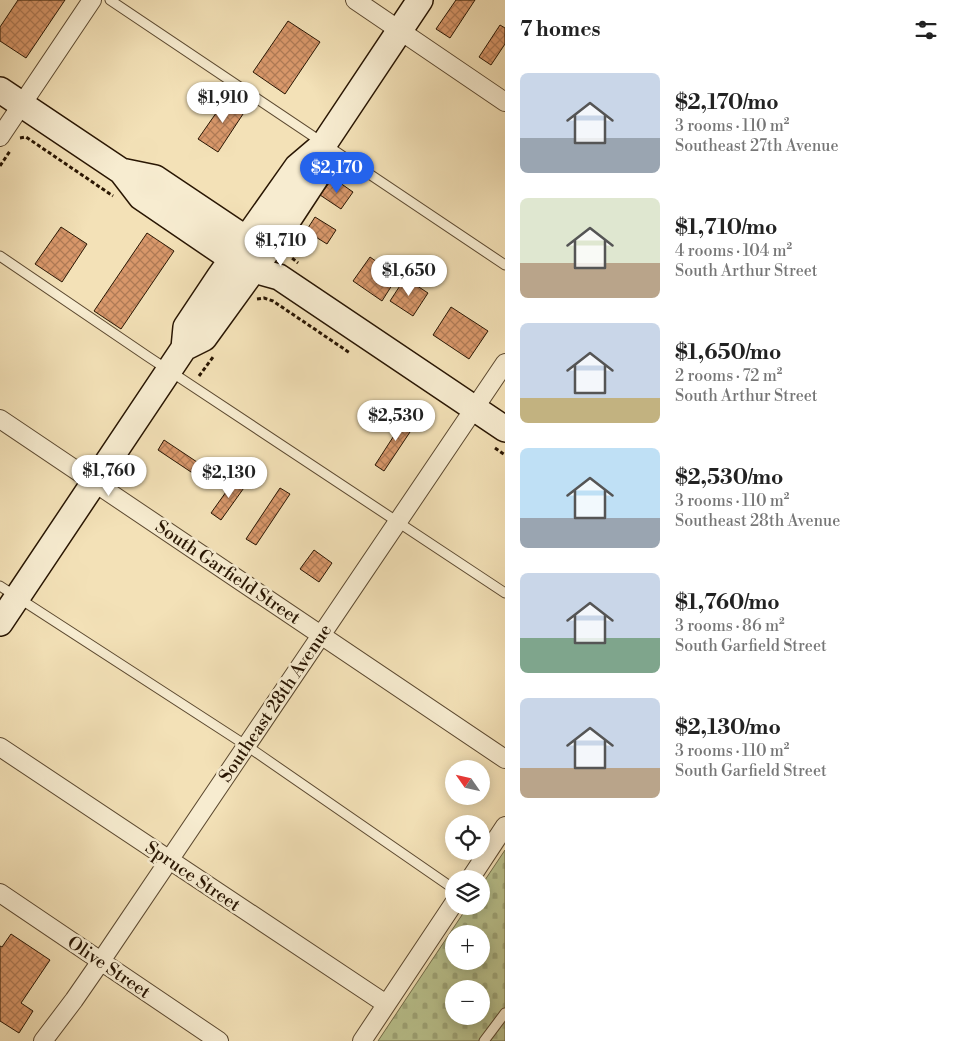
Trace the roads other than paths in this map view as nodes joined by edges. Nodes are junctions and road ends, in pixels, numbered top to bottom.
1 (92, 0) edge
2 (110, 0) edge
3 (355, 0) edge
4 (420, 0) edge
5 (400, 30) junction
6 (0, 90) edge
7 (505, 102) edge
8 (22, 105) junction
9 (7, 142) edge
10 (324, 144) junction
11 (239, 249) junction
12 (0, 256) edge
13 (259, 263) junction
14 (505, 265) edge
15 (184, 348) junction
16 (505, 363) edge
17 (169, 370) junction
18 (476, 408) junction
19 (0, 419) edge
20 (497, 436) edge
21 (95, 482) junction
22 (398, 522) junction
23 (9, 592) edge
24 (505, 593) edge
25 (0, 623) edge
26 (321, 634) junction
27 (247, 746) junction
28 (0, 747) edge
29 (505, 759) edge
30 (505, 826) edge
31 (169, 860) junction
32 (476, 870) edge
33 (445, 883) edge
34 (0, 893) edge
35 (446, 915) edge
36 (101, 961) junction
37 (386, 1004) junction
38 (505, 1013) edge
39 (43, 1041) edge
40 (219, 1041) edge
41 (362, 1041) edge
42 (484, 1041) edge

1 - 8 street
2 - 10 lane
3 - 5 street
4 - 5 main road
5 - 7 street
5 - 10 main road
6 - 8 main road
8 - 9 street
8 - 11 main road
10 - 11 main road
10 - 13 main road
10 - 14 lane
11 - 13 main road
11 - 15 main road
12 - 17 lane
13 - 15 main road
13 - 18 main road
15 - 17 main road
16 - 18 street, Southeast 28th Avenue
17 - 21 main road
17 - 22 lane
18 - 20 main road
18 - 22 street, Southeast 28th Avenue
19 - 21 street, South Garfield Street
21 - 23 main road
21 - 26 street, South Garfield Street
22 - 24 lane
22 - 26 street, Southeast 28th Avenue
23 - 25 main road
23 - 27 lane
26 - 27 street, Southeast 28th Avenue
26 - 29 street, South Garfield Street
27 - 31 street, Southeast 28th Avenue
27 - 33 lane
28 - 31 street, Spruce Street
30 - 32 street
31 - 36 street, Southeast 28th Avenue
31 - 37 street, Spruce Street
34 - 36 street, Olive Street
35 - 37 street
36 - 39 street, Southeast 28th Avenue
36 - 40 street, Olive Street
37 - 41 street
38 - 42 lane

